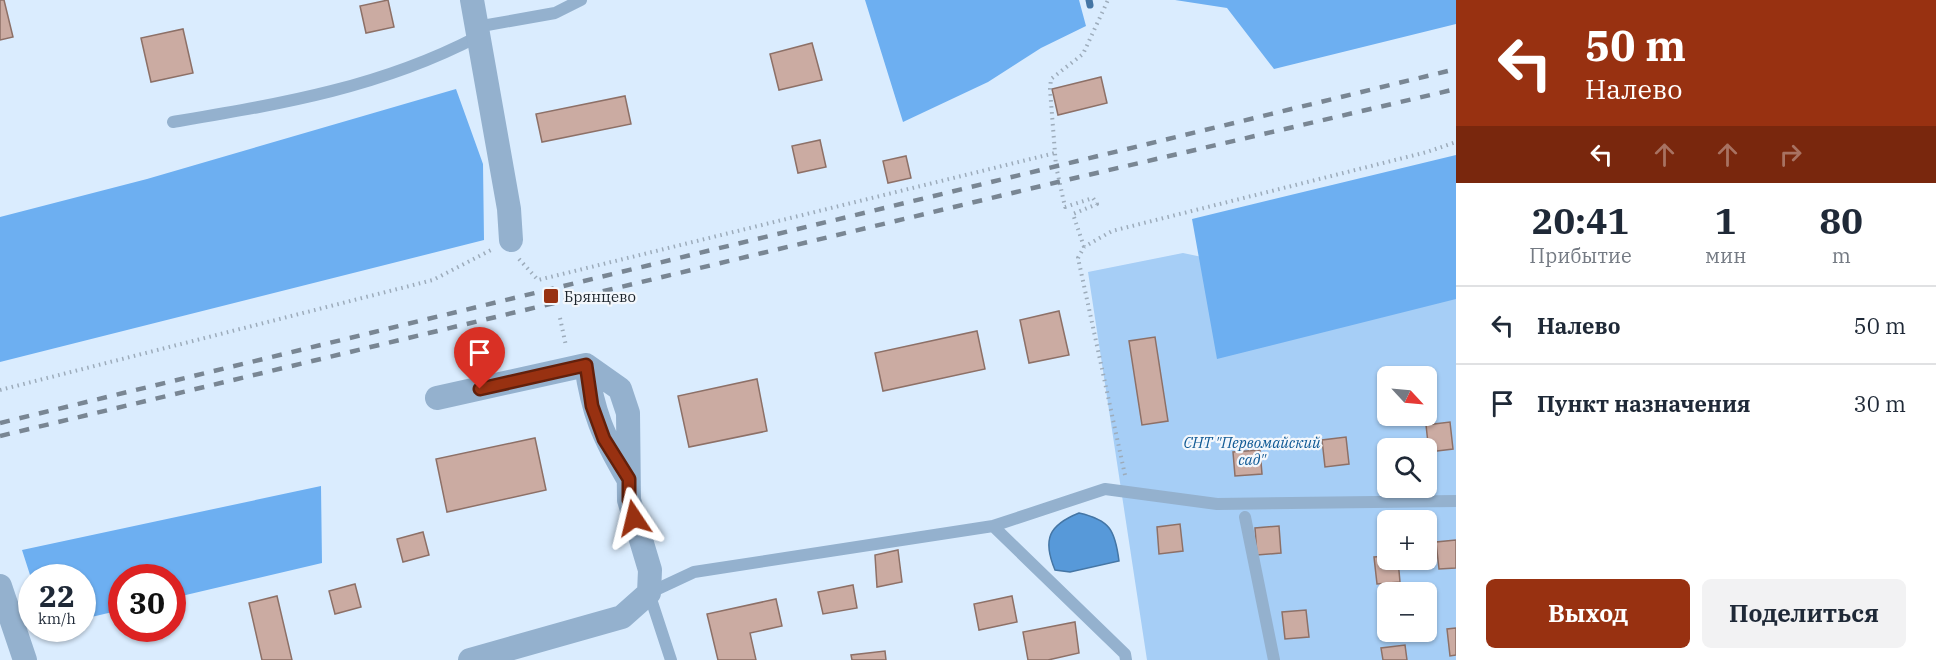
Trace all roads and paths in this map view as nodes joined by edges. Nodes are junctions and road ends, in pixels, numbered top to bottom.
1 (472, 0) edge
2 (581, 0) edge
3 (1108, 0) edge
4 (476, 32) junction
5 (173, 122) dead end
6 (1456, 142) edge
7 (1055, 153) junction
8 (511, 240) joint
9 (1084, 247) junction
10 (538, 280) dead end
11 (0, 390) edge
12 (437, 398) dead end
13 (1129, 490) junction
14 (1456, 501) edge
15 (1245, 517) dead end
16 (993, 526) junction
17 (0, 586) edge
18 (649, 593) junction
19 (25, 660) edge
20 (470, 660) edge
21 (671, 660) edge
22 (1126, 660) edge
23 (1274, 660) edge

1 - 4 street
2 - 4 lane
3 - 7 path
4 - 5 lane
4 - 8 street
6 - 9 path
7 - 9 path
7 - 10 path
8 - 11 path
9 - 13 path
12 - 18 street
13 - 14 lane
13 - 16 lane
15 - 23 lane
16 - 18 lane
16 - 22 lane
17 - 19 street
18 - 20 street
18 - 21 lane

